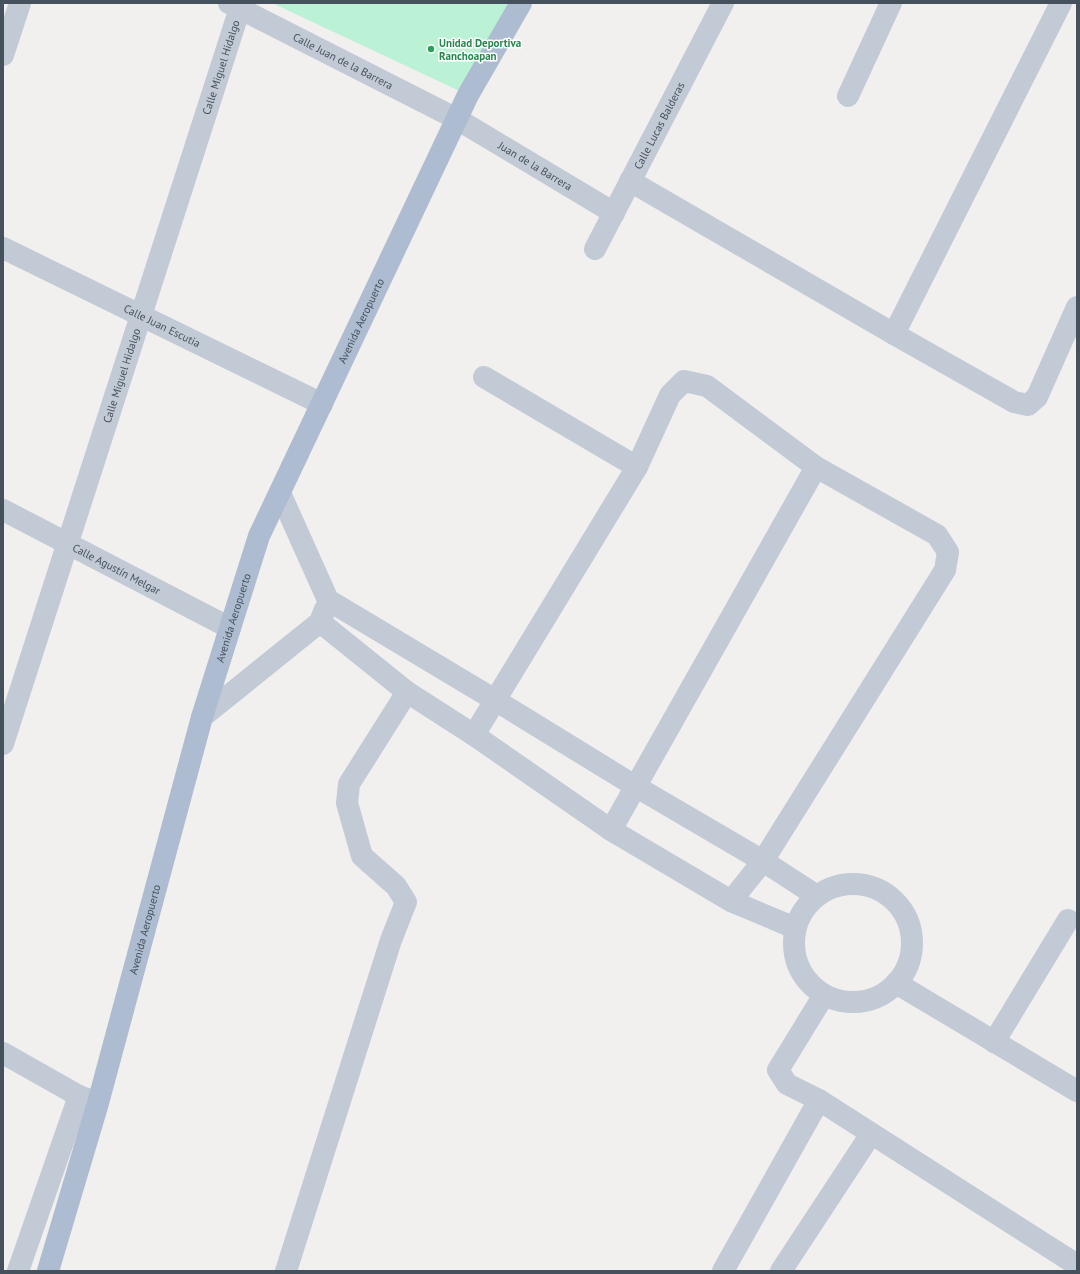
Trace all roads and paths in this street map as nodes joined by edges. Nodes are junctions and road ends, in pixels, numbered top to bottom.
1 (20, 3) edge
2 (521, 3) edge
3 (723, 3) edge
4 (891, 3) edge
5 (1061, 3) edge
6 (235, 6) edge
7 (3, 55) edge
8 (848, 96) dead end
9 (457, 119) junction
10 (630, 181) junction
11 (614, 213) junction
12 (3, 248) edge
13 (595, 249) dead end
14 (1077, 307) edge
15 (141, 316) junction
16 (894, 334) junction
17 (484, 377) dead end
18 (322, 404) junction
19 (637, 467) junction
20 (816, 467) junction
21 (280, 493) junction
22 (3, 510) edge
23 (68, 544) junction
24 (328, 600) junction
25 (320, 622) junction
26 (230, 628) junction
27 (407, 692) junction
28 (495, 700) junction
29 (202, 716) junction
30 (474, 735) junction
31 (3, 744) edge
32 (635, 786) junction
33 (610, 830) junction
34 (763, 861) junction
35 (817, 896) junction
36 (731, 901) junction
37 (1068, 920) dead end
38 (795, 928) junction
39 (896, 983) junction
40 (824, 995) junction
41 (994, 1042) junction
42 (3, 1053) edge
43 (1077, 1092) edge
44 (88, 1099) junction
45 (819, 1100) junction
46 (871, 1134) junction
47 (1077, 1265) edge
48 (18, 1271) edge
49 (48, 1271) edge
50 (286, 1271) edge
51 (723, 1271) edge
52 (781, 1271) edge

1 - 7 street
2 - 9 main road, Avenida Aeropuerto
3 - 10 street, Calle Lucas Balderas
4 - 8 street
5 - 16 street
6 - 9 street, Calle Juan de la Barrera
6 - 15 street, Calle Miguel Hidalgo
9 - 11 street, Juan de la Barrera
9 - 18 main road, Avenida Aeropuerto
10 - 11 street, Calle Lucas Balderas
10 - 16 street
11 - 13 street, Calle Lucas Balderas
12 - 15 street, Calle Juan Escutia
14 - 16 street
15 - 18 street, Calle Juan Escutia
15 - 23 street, Calle Miguel Hidalgo
17 - 19 street
18 - 21 main road, Avenida Aeropuerto
19 - 20 street
19 - 28 street
20 - 32 street
20 - 34 street
21 - 24 street
21 - 26 main road, Avenida Aeropuerto
22 - 23 street, Calle Agustín Melgar
23 - 26 street, Calle Agustín Melgar
23 - 31 street, Calle Miguel Hidalgo
24 - 25 street
24 - 28 street
25 - 27 street
25 - 29 street
26 - 29 main road, Avenida Aeropuerto
27 - 30 street
27 - 50 street
28 - 30 street
28 - 32 street
29 - 44 main road, Avenida Aeropuerto
30 - 33 street
32 - 33 street
32 - 34 street
33 - 36 street
34 - 35 street
34 - 36 street
35 - 38 street
35 - 39 street
36 - 38 street
37 - 41 street
38 - 40 street
39 - 40 street
39 - 41 street
40 - 45 street
41 - 43 street
42 - 44 street
44 - 48 street
44 - 49 main road, Avenida Aeropuerto
45 - 46 street
45 - 51 street
46 - 47 street
46 - 52 street

